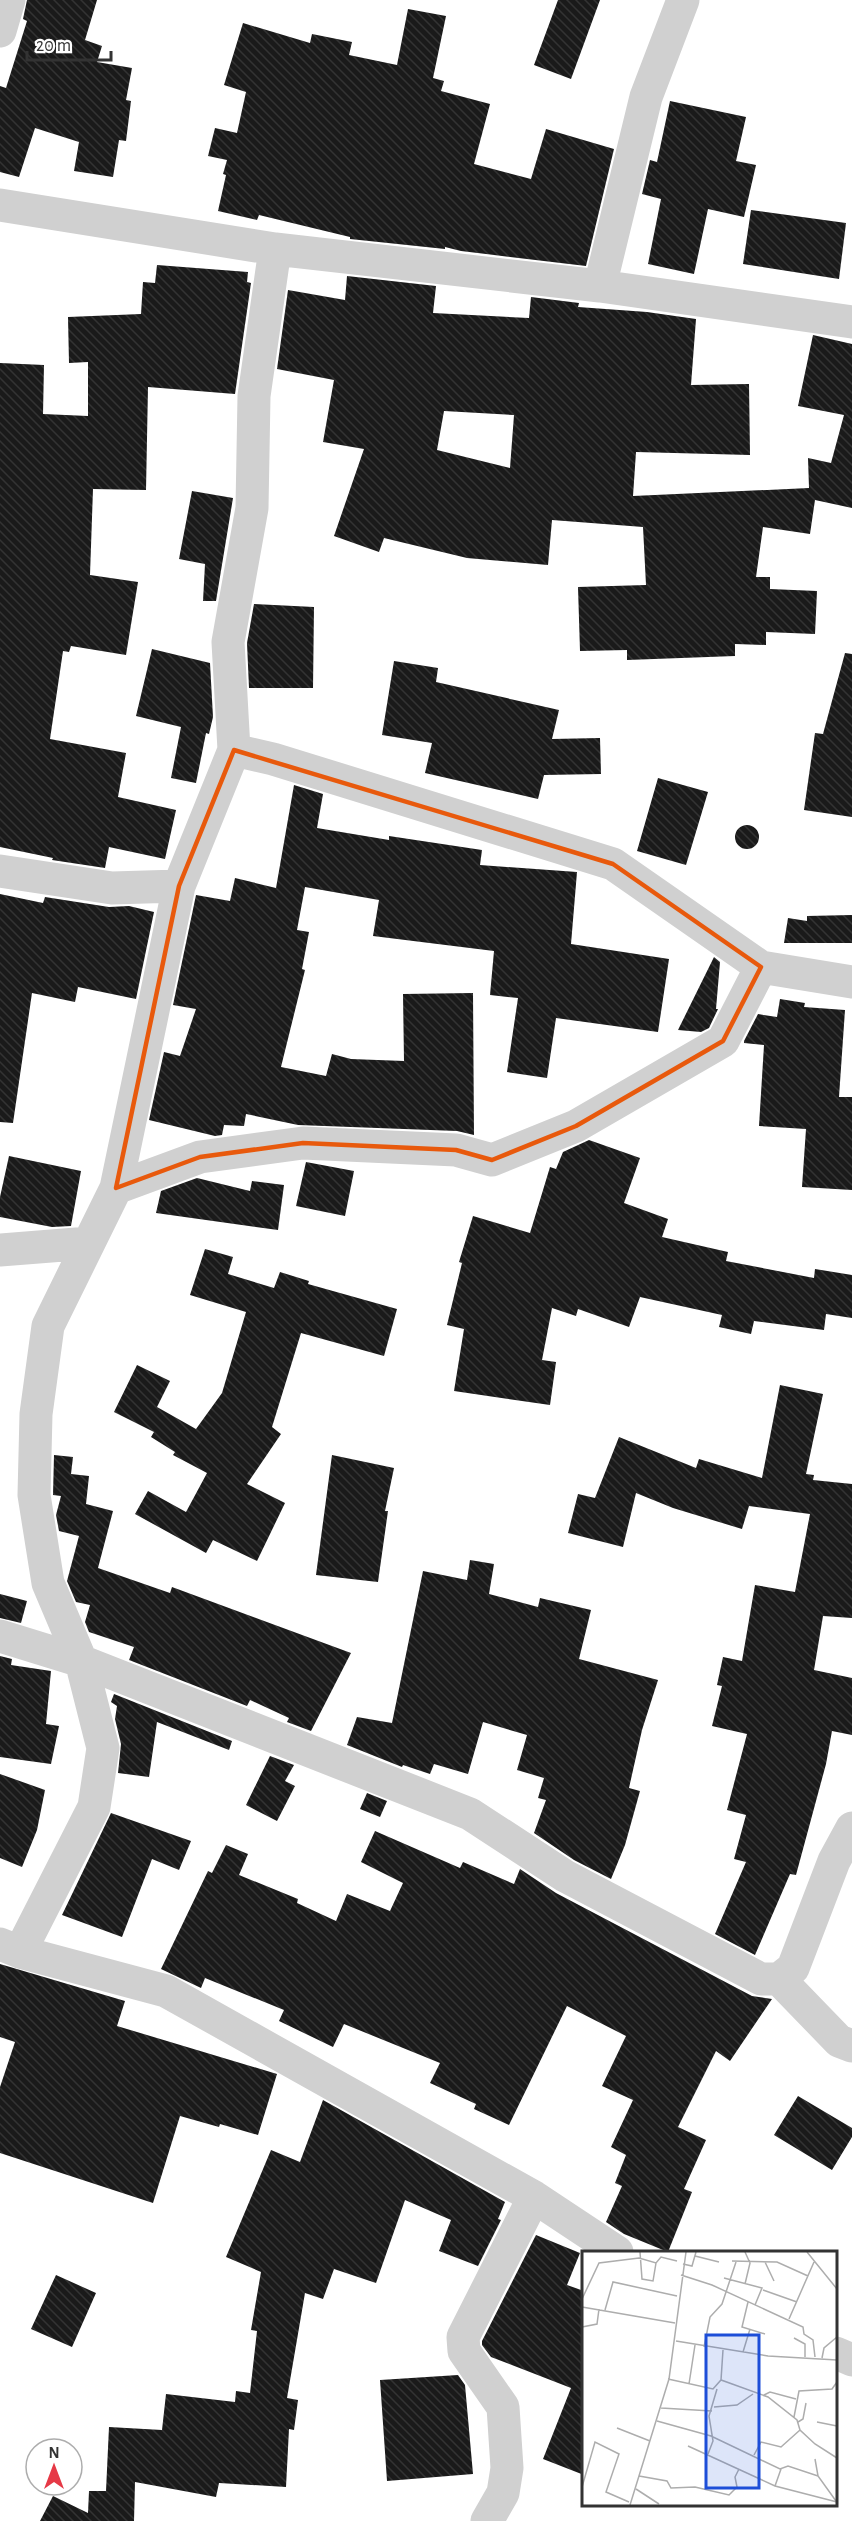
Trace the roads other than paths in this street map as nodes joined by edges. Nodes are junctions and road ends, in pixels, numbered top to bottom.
1 (9, 0) edge
2 (683, 0) edge
3 (0, 31) edge
4 (0, 205) edge
5 (275, 249) junction
6 (600, 286) junction
7 (852, 322) edge
8 (234, 750) junction
9 (0, 871) edge
10 (179, 886) junction
11 (761, 967) junction
12 (852, 982) edge
13 (116, 1188) junction
14 (89, 1244) junction
15 (0, 1250) edge
16 (0, 1636) edge
17 (81, 1661) junction
18 (852, 1828) edge
19 (10, 1948) edge
20 (779, 1979) junction
21 (852, 2046) edge
22 (534, 2197) junction
23 (614, 2251) edge
24 (837, 2353) edge
25 (852, 2360) edge
26 (487, 2521) edge

1 - 3 street
2 - 6 street
4 - 5 street
5 - 6 street
5 - 8 street
6 - 7 street
8 - 10 street
8 - 11 street
9 - 10 street
10 - 13 street
11 - 12 street
11 - 13 street
13 - 14 street
14 - 15 street
14 - 17 street
16 - 17 street
17 - 19 street
17 - 20 street
18 - 20 street
19 - 22 street
20 - 21 street
22 - 23 street
22 - 26 street
24 - 25 street

